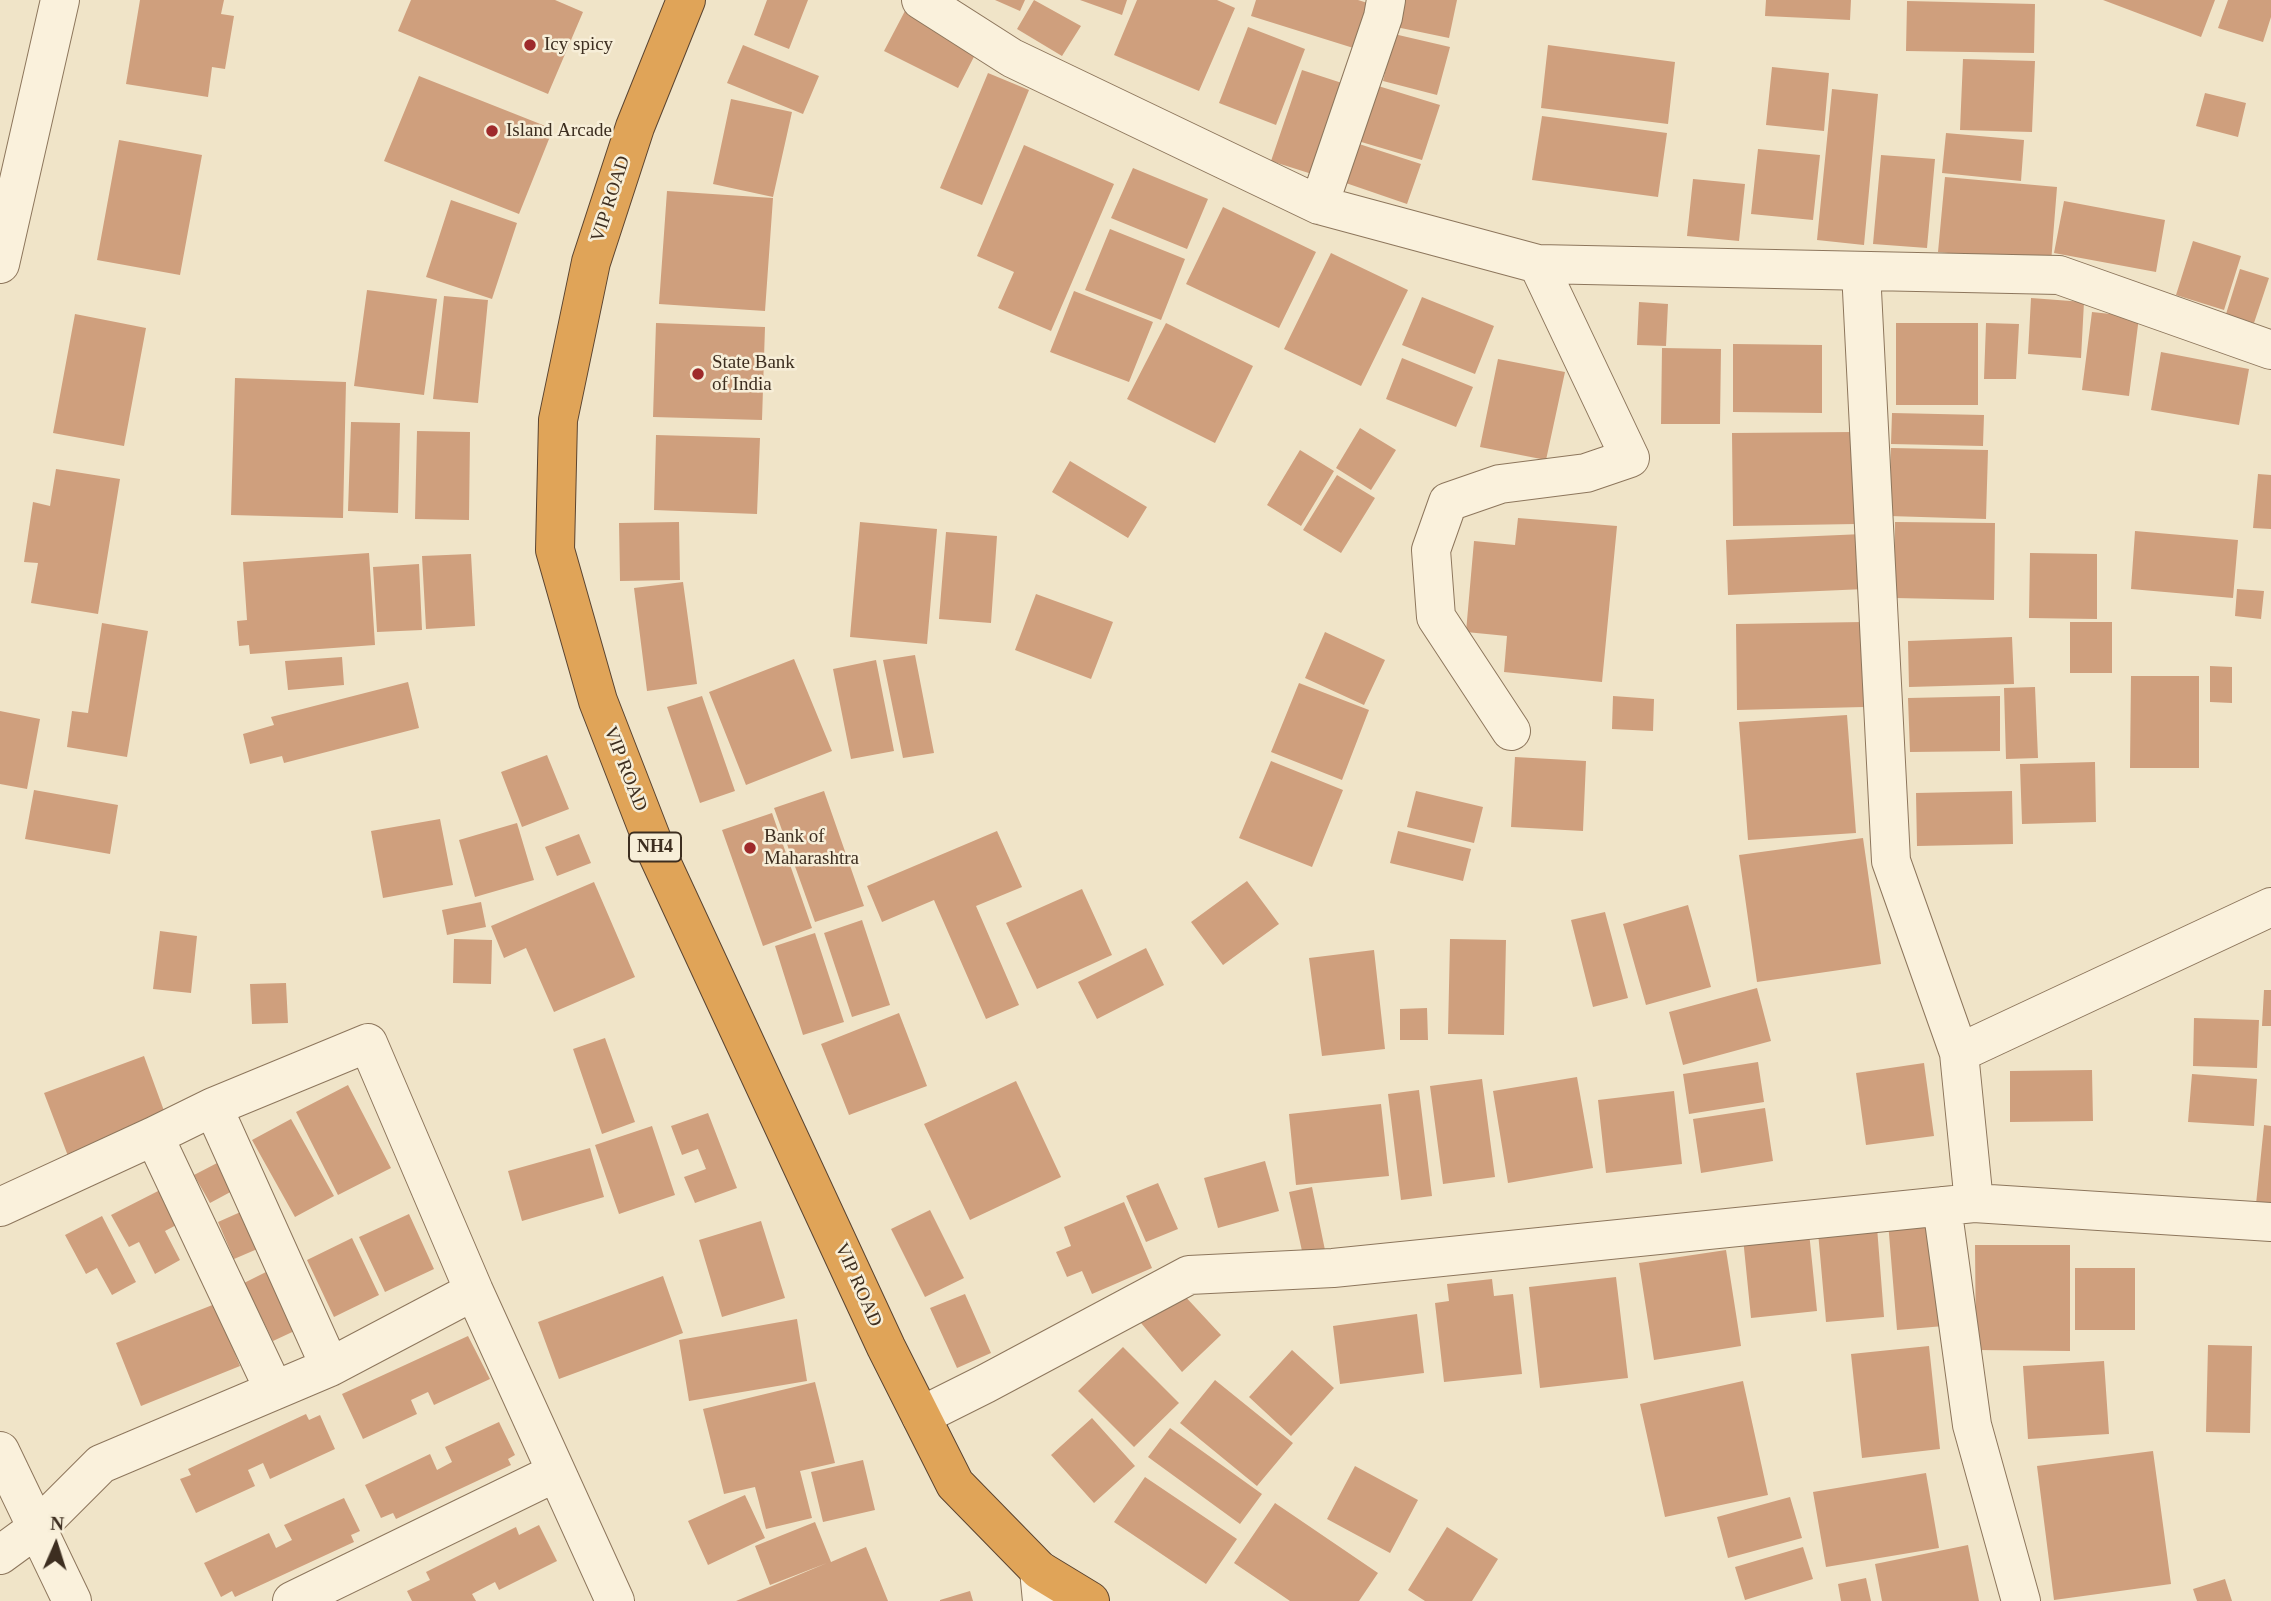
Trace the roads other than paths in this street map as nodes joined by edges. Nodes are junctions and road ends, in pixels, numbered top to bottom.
1 (60, 0) edge
2 (686, 0) edge
3 (921, 0) edge
4 (1386, 0) edge
5 (1319, 205) junction
6 (0, 264) edge
7 (1538, 264) junction
8 (1861, 271) junction
9 (2271, 349) edge
10 (1511, 731) dead end
11 (2271, 907) edge
12 (1959, 1053) junction
13 (213, 1107) junction
14 (154, 1136) junction
15 (1958, 1204) junction
16 (0, 1207) edge
17 (2271, 1222) edge
18 (474, 1291) junction
19 (330, 1367) junction
20 (274, 1390) junction
21 (921, 1416) junction
22 (0, 1451) edge
23 (555, 1473) junction
24 (37, 1528) junction
25 (0, 1555) edge
26 (1041, 1586) edge
27 (72, 1601) edge
28 (292, 1601) edge
29 (615, 1601) edge
30 (1090, 1601) edge
31 (2021, 1601) edge

1 - 6 street
2 - 21 highway, VIP ROAD / NH4
3 - 5 street
4 - 5 street
5 - 7 street
7 - 8 street
7 - 10 street
8 - 9 street
8 - 12 street
11 - 12 street
12 - 15 street
13 - 14 street
13 - 18 street
13 - 19 street
14 - 16 street
14 - 20 street
15 - 17 street
15 - 21 street
15 - 31 street
18 - 19 street
18 - 23 street
19 - 20 street
20 - 24 street
21 - 26 highway, VIP ROAD / NH4
22 - 24 street
23 - 28 street
23 - 29 street
24 - 25 street
24 - 27 street
26 - 30 highway, VIP ROAD / NH4

